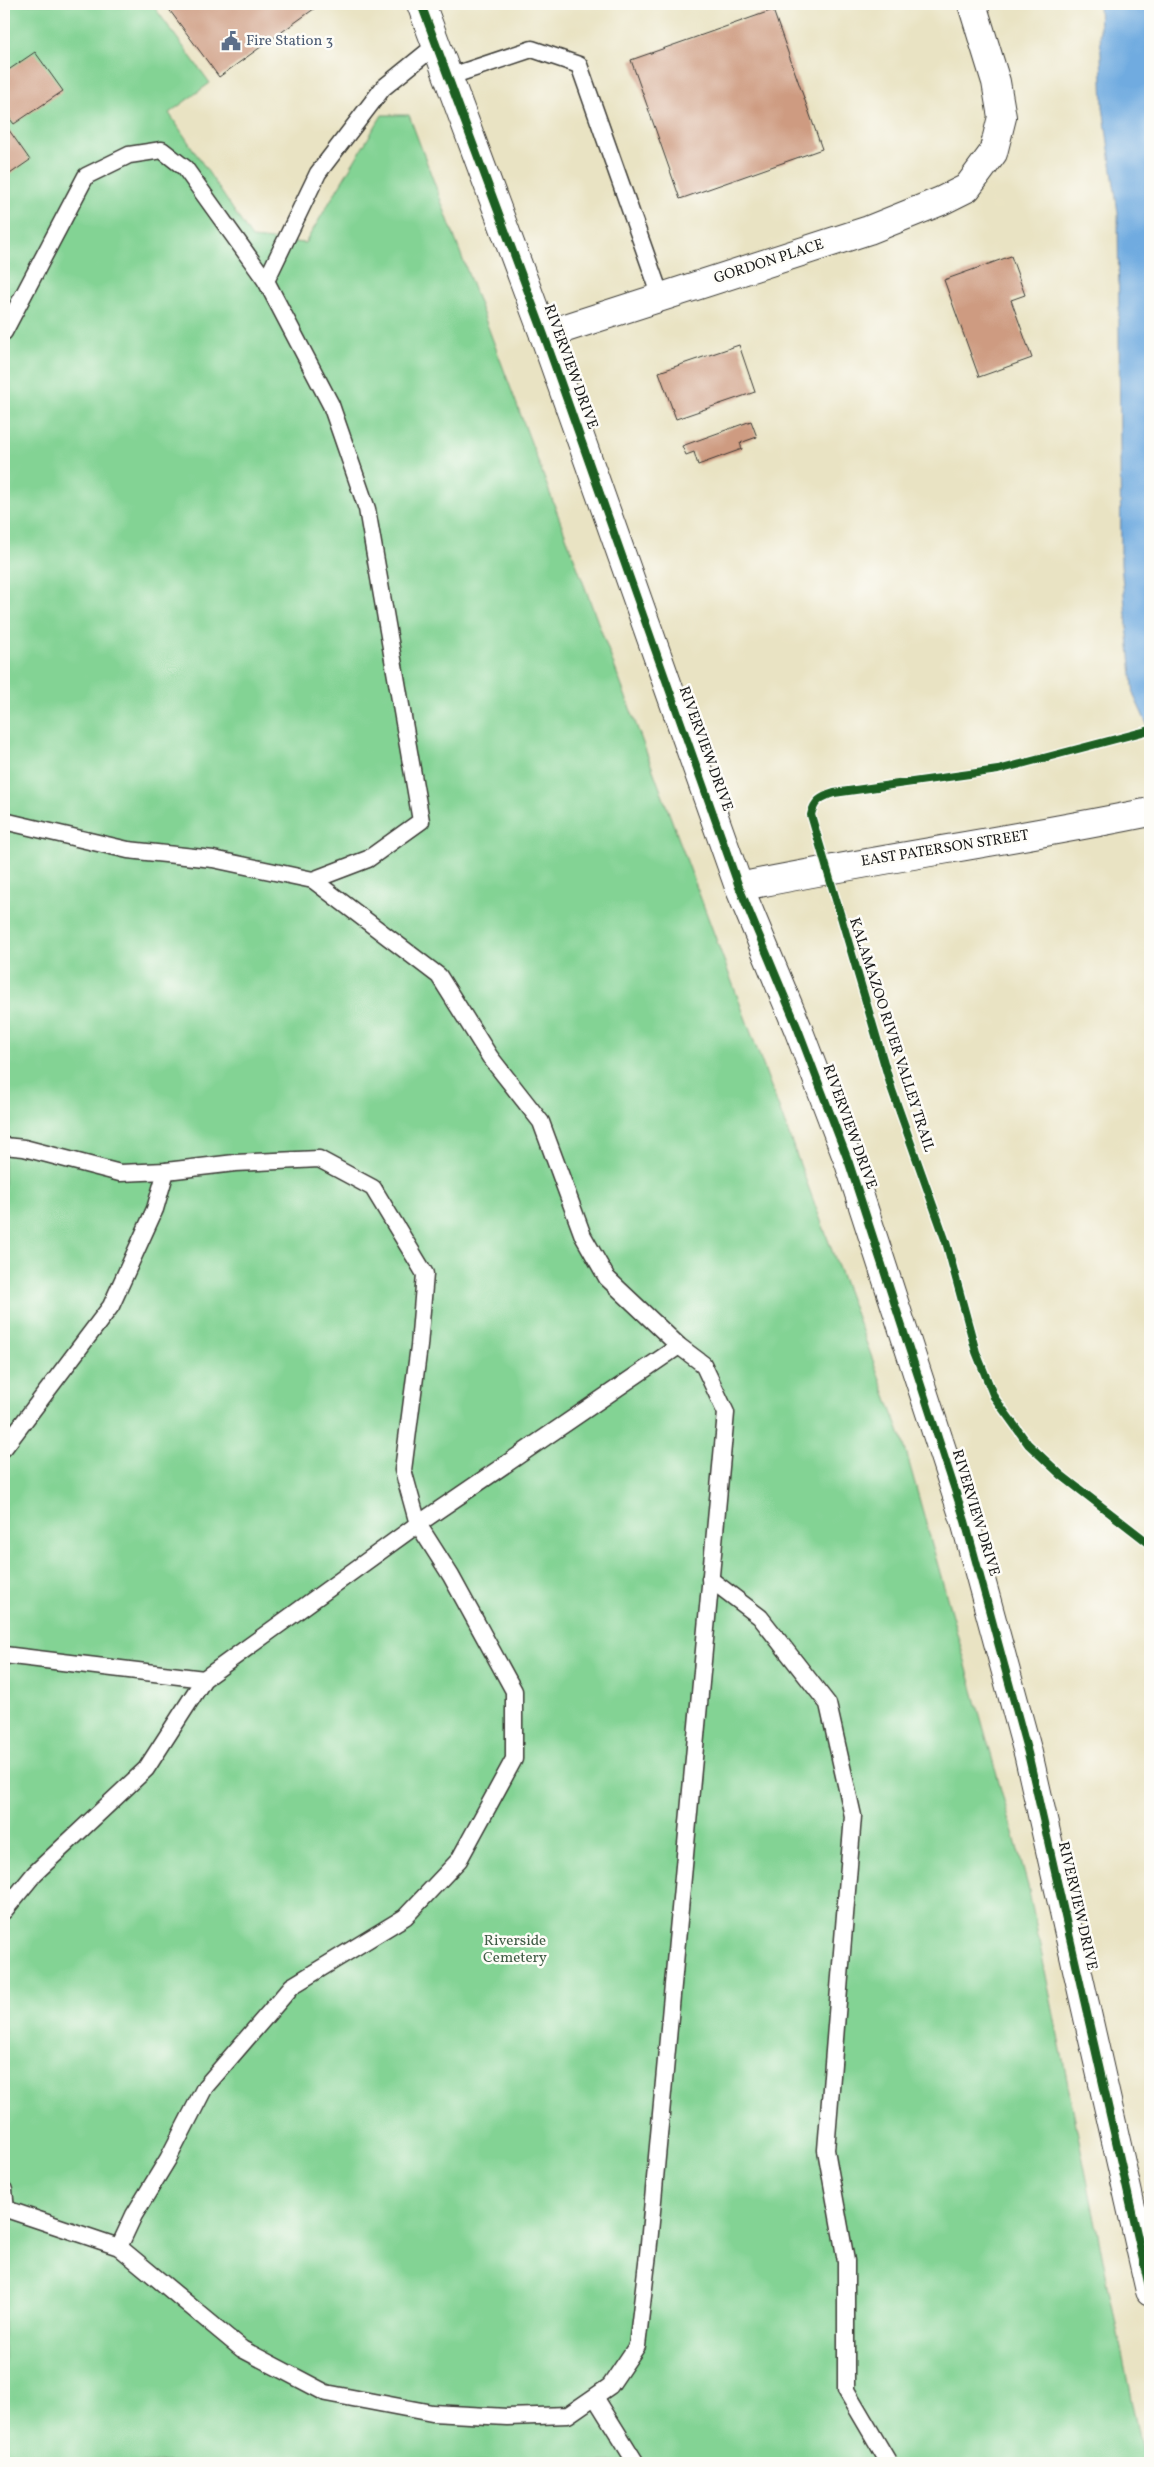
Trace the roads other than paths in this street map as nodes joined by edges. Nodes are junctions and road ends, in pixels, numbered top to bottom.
1 (421, 4) edge
2 (972, 4) edge
3 (436, 45) junction
4 (448, 77) junction
5 (266, 281) junction
6 (661, 297) junction
7 (4, 332) edge
8 (544, 335) junction
9 (1150, 812) edge
10 (4, 821) edge
11 (313, 880) junction
12 (739, 886) junction
13 (4, 1146) edge
14 (166, 1171) junction
15 (679, 1346) junction
16 (4, 1448) edge
17 (418, 1524) junction
18 (710, 1579) junction
19 (4, 1655) edge
20 (204, 1680) junction
21 (4, 1911) edge
22 (4, 2190) edge
23 (5, 2209) edge
24 (118, 2247) junction
25 (1150, 2291) edge
26 (595, 2397) junction
27 (636, 2463) edge
28 (889, 2463) edge

1 - 3 street, RIVERVIEW DRIVE
2 - 6 street, GORDON PLACE
3 - 4 street, RIVERVIEW DRIVE
3 - 5 lane
4 - 6 lane
4 - 8 street, RIVERVIEW DRIVE
5 - 7 lane
5 - 11 lane
6 - 8 street, GORDON PLACE
8 - 12 street, RIVERVIEW DRIVE
9 - 12 street, EAST PATERSON STREET
10 - 11 lane
11 - 15 lane
12 - 25 street, RIVERVIEW DRIVE
13 - 14 lane
14 - 16 lane
14 - 17 lane
15 - 17 lane
15 - 18 lane
17 - 20 lane
17 - 24 lane
18 - 26 lane
18 - 28 lane
19 - 20 lane
20 - 21 lane
22 - 23 lane
23 - 24 lane
24 - 26 lane
26 - 27 lane

